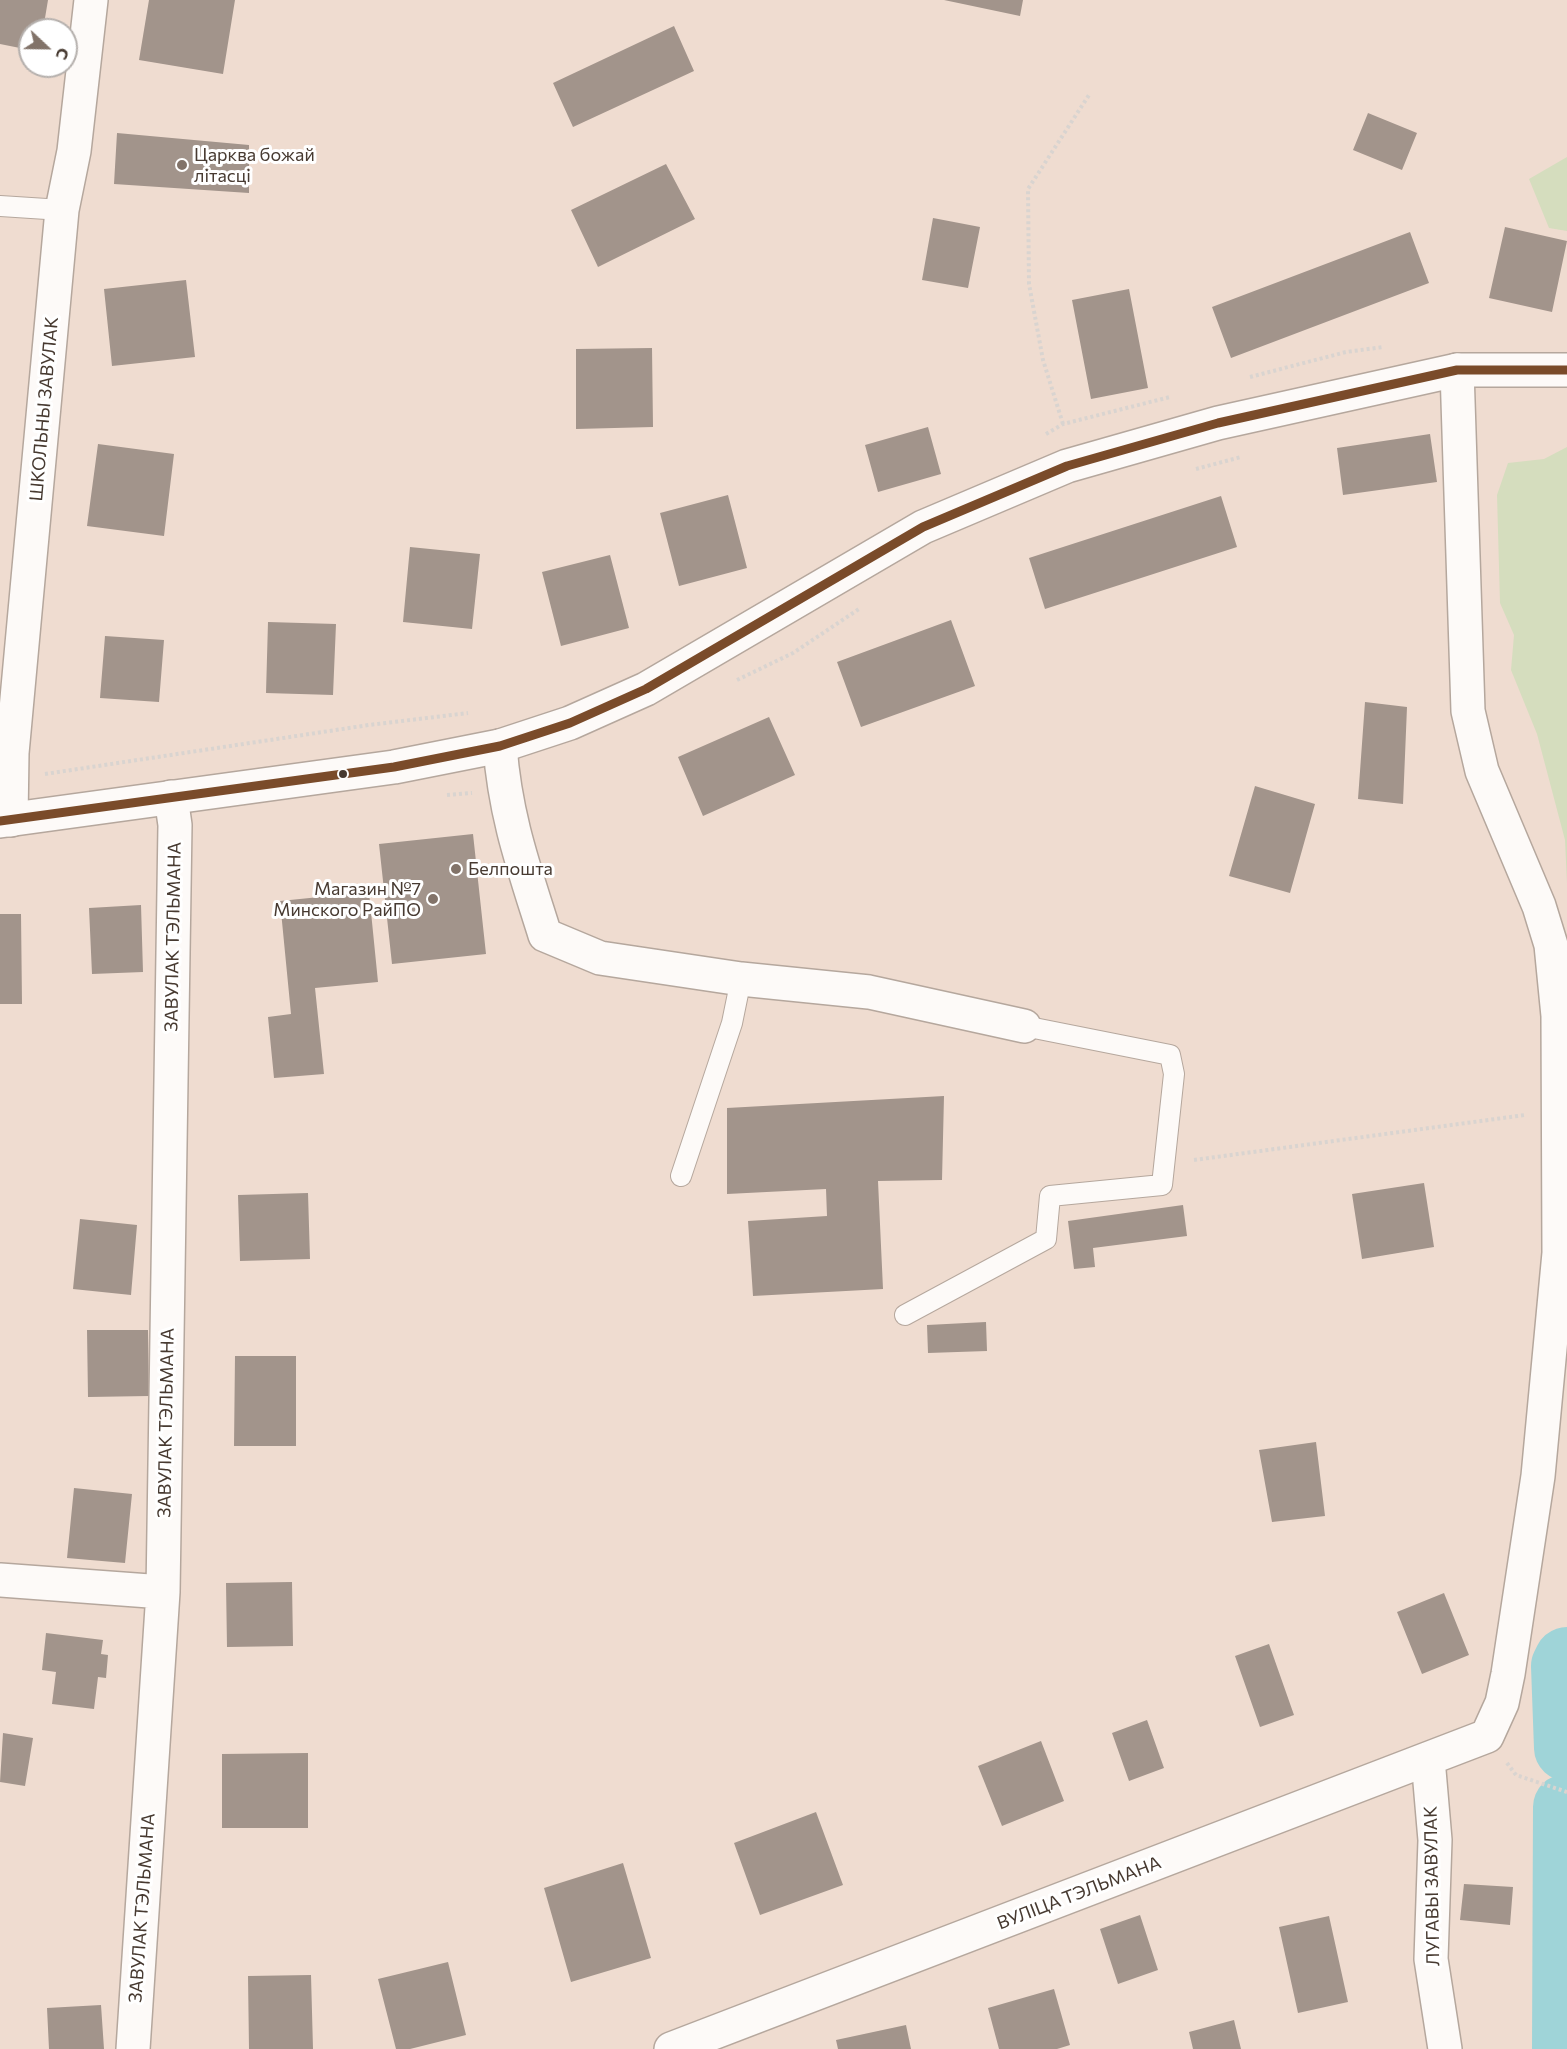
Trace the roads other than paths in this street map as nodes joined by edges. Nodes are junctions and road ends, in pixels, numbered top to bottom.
1 (91, 0) edge
2 (0, 206) edge
3 (62, 210) junction
4 (1457, 370) junction
5 (1567, 370) edge
6 (500, 746) junction
7 (171, 796) junction
8 (5, 820) edge
9 (741, 979) junction
10 (1024, 1026) joint
11 (681, 1176) dead end
12 (905, 1315) dead end
13 (0, 1580) edge
14 (163, 1592) junction
15 (1428, 1759) junction
16 (133, 2049) edge
17 (671, 2049) edge
18 (1445, 2049) edge

1 - 3 street, ШКОЛЬНЫ ЗАВУЛАК
2 - 3 lane
3 - 8 street, ШКОЛЬНЫ ЗАВУЛАК
4 - 5 street
4 - 6 street
4 - 15 street, ВУЛІЦА ТЭЛЬМАНА
6 - 7 street
6 - 9 street
7 - 8 street
7 - 14 street, ЗАВУЛАК ТЭЛЬМАНА
9 - 10 street
9 - 11 lane
10 - 12 lane
13 - 14 street
14 - 16 street, ЗАВУЛАК ТЭЛЬМАНА
15 - 17 street, ВУЛІЦА ТЭЛЬМАНА
15 - 18 street, ЛУГАВЫ ЗАВУЛАК

